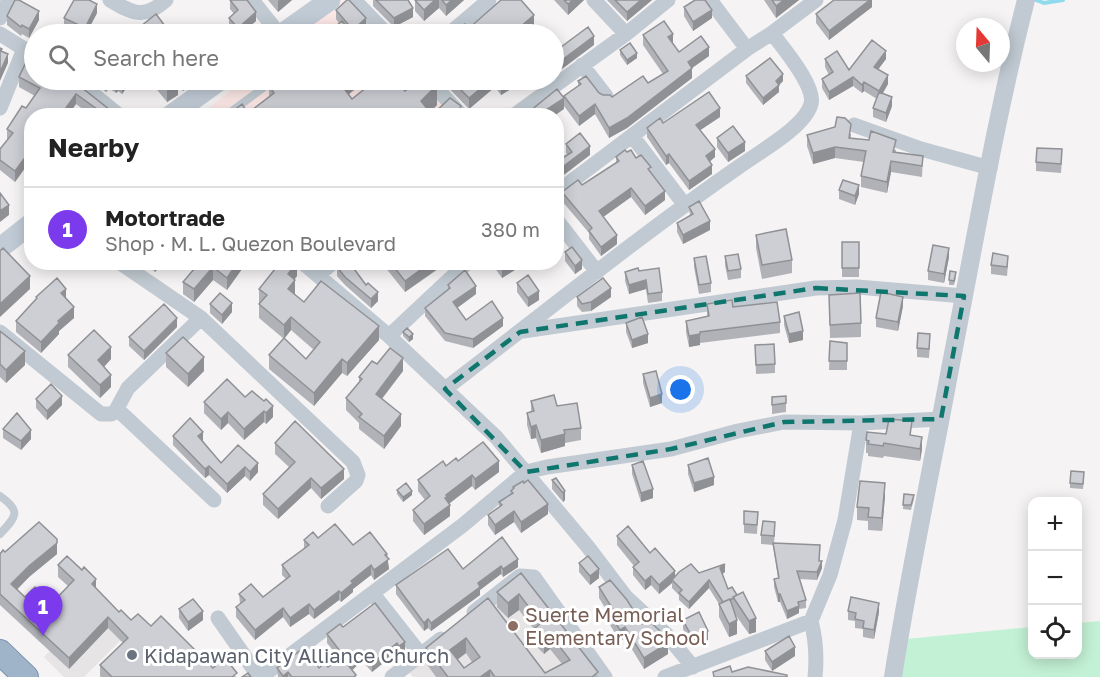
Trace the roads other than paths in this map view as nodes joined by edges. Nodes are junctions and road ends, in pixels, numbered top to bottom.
1 (9, 0) edge
2 (110, 0) edge
3 (166, 0) edge
4 (252, 0) edge
5 (330, 0) edge
6 (354, 0) edge
7 (489, 0) edge
8 (594, 0) edge
9 (669, 0) edge
10 (710, 0) edge
11 (816, 0) edge
12 (1026, 0) edge
13 (0, 18) edge
14 (272, 24) edge
15 (295, 24) edge
16 (377, 24) edge
17 (461, 24) edge
18 (772, 33) junction
19 (0, 34) edge
20 (626, 34) junction
21 (24, 49) edge
22 (747, 49) junction
23 (24, 62) edge
24 (582, 65) junction
25 (564, 78) edge
26 (88, 90) edge
27 (207, 90) edge
28 (260, 90) edge
29 (438, 90) edge
30 (548, 90) edge
31 (606, 96) edge
32 (0, 108) edge
33 (110, 108) edge
34 (185, 108) edge
35 (236, 108) edge
36 (455, 108) edge
37 (524, 108) edge
38 (854, 125) dead end
39 (633, 137) junction
40 (990, 168) junction
41 (564, 187) edge
42 (684, 204) junction
43 (24, 229) edge
44 (564, 229) edge
45 (0, 248) edge
46 (131, 270) edge
47 (312, 270) edge
48 (324, 270) edge
49 (459, 270) edge
50 (597, 272) junction
51 (318, 275) junction
52 (964, 296) junction
53 (201, 318) junction
54 (0, 332) edge
55 (520, 332) junction
56 (389, 336) junction
57 (445, 389) junction
58 (118, 410) junction
59 (941, 419) junction
60 (861, 423) junction
61 (526, 472) junction
62 (0, 496) edge
63 (214, 500) dead end
64 (328, 506) dead end
65 (0, 534) edge
66 (373, 594) junction
67 (218, 618) dead end
68 (811, 621) junction
69 (0, 652) edge
70 (421, 655) junction
71 (693, 667) junction
72 (26, 677) edge
73 (260, 677) edge
74 (392, 677) edge
75 (605, 677) edge
76 (665, 677) edge
77 (815, 677) edge
78 (893, 677) edge

1 - 13 street
2 - 3 street
4 - 14 street
5 - 15 main road
6 - 16 street
7 - 17 street
8 - 20 street
9 - 20 street
10 - 22 street
11 - 18 street
12 - 40 street
18 - 22 street
18 - 42 street
19 - 21 street
20 - 24 street
22 - 39 street
23 - 32 street
24 - 25 street
24 - 31 street
26 - 33 street
27 - 34 main road
28 - 35 lane
29 - 36 street
30 - 37 street
38 - 40 street
39 - 41 street
39 - 42 street
40 - 52 street
42 - 50 street
43 - 45 main road
44 - 50 street
46 - 53 street
47 - 51 street
48 - 51 street
49 - 56 street
50 - 55 street
51 - 56 street
52 - 55 street
52 - 59 street
53 - 58 street
53 - 64 street
54 - 58 street
55 - 57 street
56 - 57 street
57 - 61 street
58 - 63 street
59 - 60 street
59 - 78 street
60 - 61 street
60 - 68 street
61 - 66 street
61 - 71 street
62 - 65 lane
66 - 70 street
66 - 73 street
67 - 73 street
68 - 71 street
68 - 77 street
69 - 72 highway
70 - 74 street
70 - 75 street
71 - 76 street

